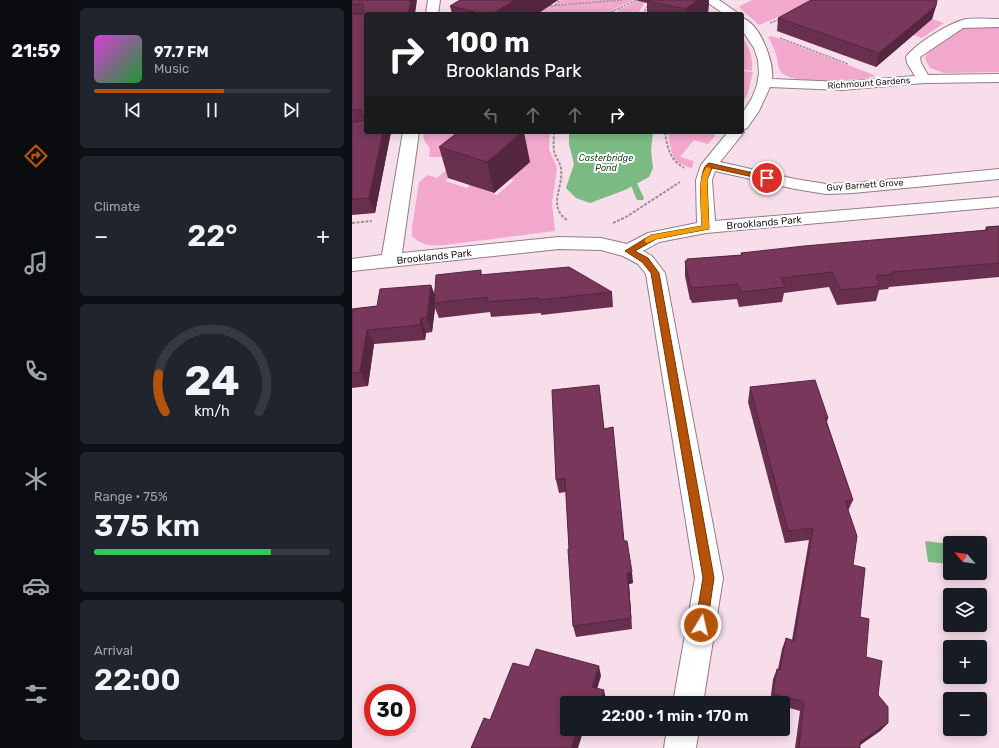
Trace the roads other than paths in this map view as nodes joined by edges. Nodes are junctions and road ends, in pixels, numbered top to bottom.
1 (434, 0) edge
2 (710, 0) edge
3 (735, 0) edge
4 (722, 6) junction
5 (432, 12) edge
6 (730, 12) edge
7 (999, 23) edge
8 (749, 30) edge
9 (999, 78) edge
10 (924, 79) junction
11 (766, 83) junction
12 (744, 122) edge
13 (411, 134) edge
14 (734, 134) edge
15 (709, 165) junction
16 (999, 174) edge
17 (999, 202) edge
18 (706, 227) junction
19 (629, 251) junction
20 (391, 261) junction
21 (352, 265) edge
22 (689, 696) edge
23 (682, 736) edge
24 (680, 748) edge

1 - 5 street
2 - 4 street
3 - 4 street
4 - 6 street
7 - 10 street, Richmount Gardens
8 - 11 street
9 - 10 street, Richmount Gardens
10 - 11 street, Richmount Gardens
11 - 12 street
13 - 20 street, Brooklands Park
14 - 15 street
15 - 16 street, Guy Barnett Grove
15 - 18 street
17 - 18 street, Brooklands Park
18 - 19 street, Brooklands Park
19 - 20 street, Brooklands Park
19 - 22 street
20 - 21 street, Brooklands Park
23 - 24 street

